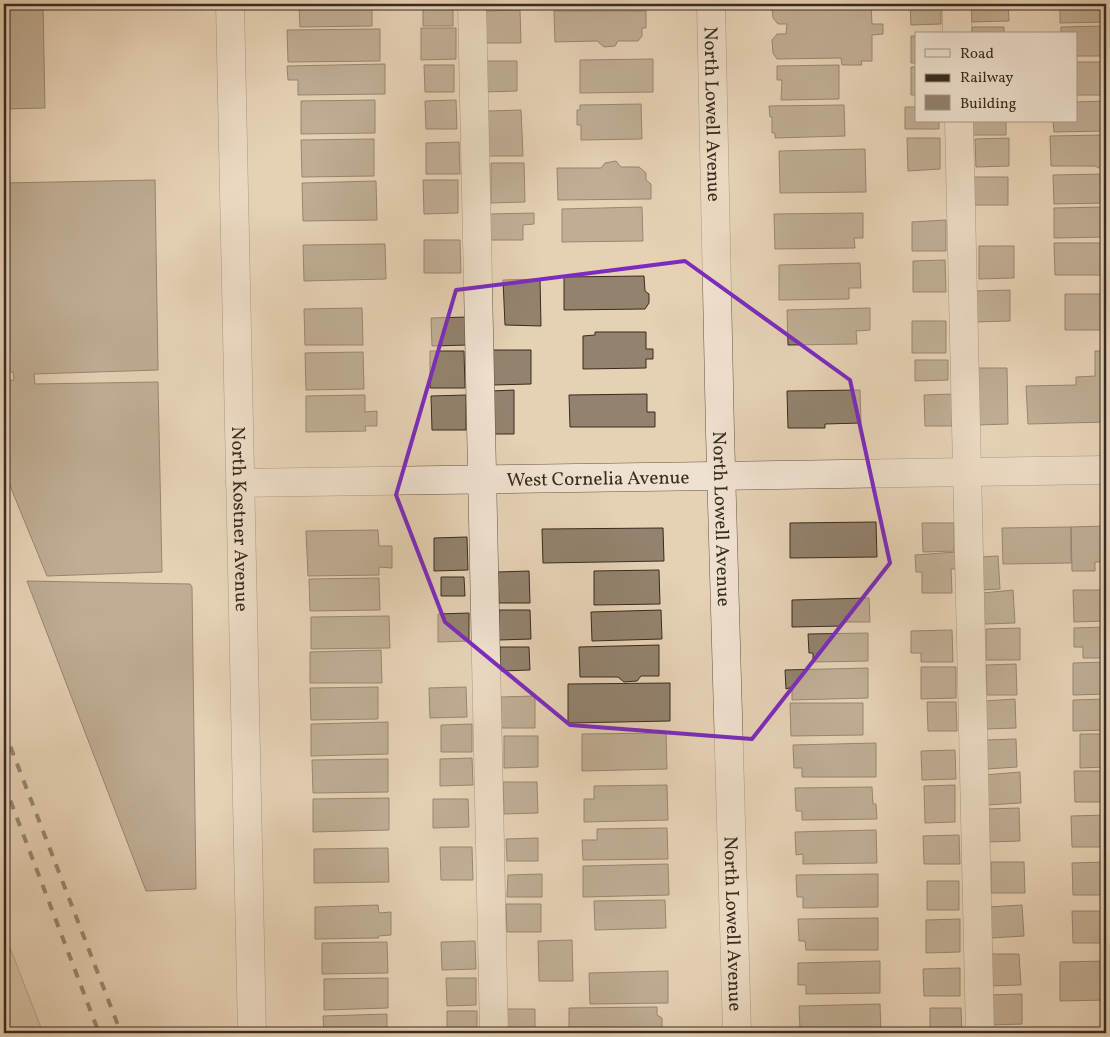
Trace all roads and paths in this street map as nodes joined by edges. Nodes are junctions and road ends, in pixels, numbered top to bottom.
1 (230, 4) edge
2 (472, 4) edge
3 (711, 4) edge
4 (957, 4) edge
5 (958, 32) edge
6 (959, 122) edge
7 (1106, 470) edge
8 (966, 472) junction
9 (721, 475) junction
10 (483, 479) junction
11 (240, 483) junction
12 (252, 1033) edge
13 (494, 1033) edge
14 (737, 1033) edge
15 (980, 1033) edge

1 - 11 street, North Kostner Avenue
2 - 10 street
3 - 9 street, North Lowell Avenue
4 - 5 street
6 - 8 street
7 - 8 street, West Cornelia Avenue
8 - 9 street, West Cornelia Avenue
8 - 15 street
9 - 10 street, West Cornelia Avenue
9 - 14 street, North Lowell Avenue
10 - 11 street, West Cornelia Avenue
10 - 13 street
11 - 12 street, North Kostner Avenue

